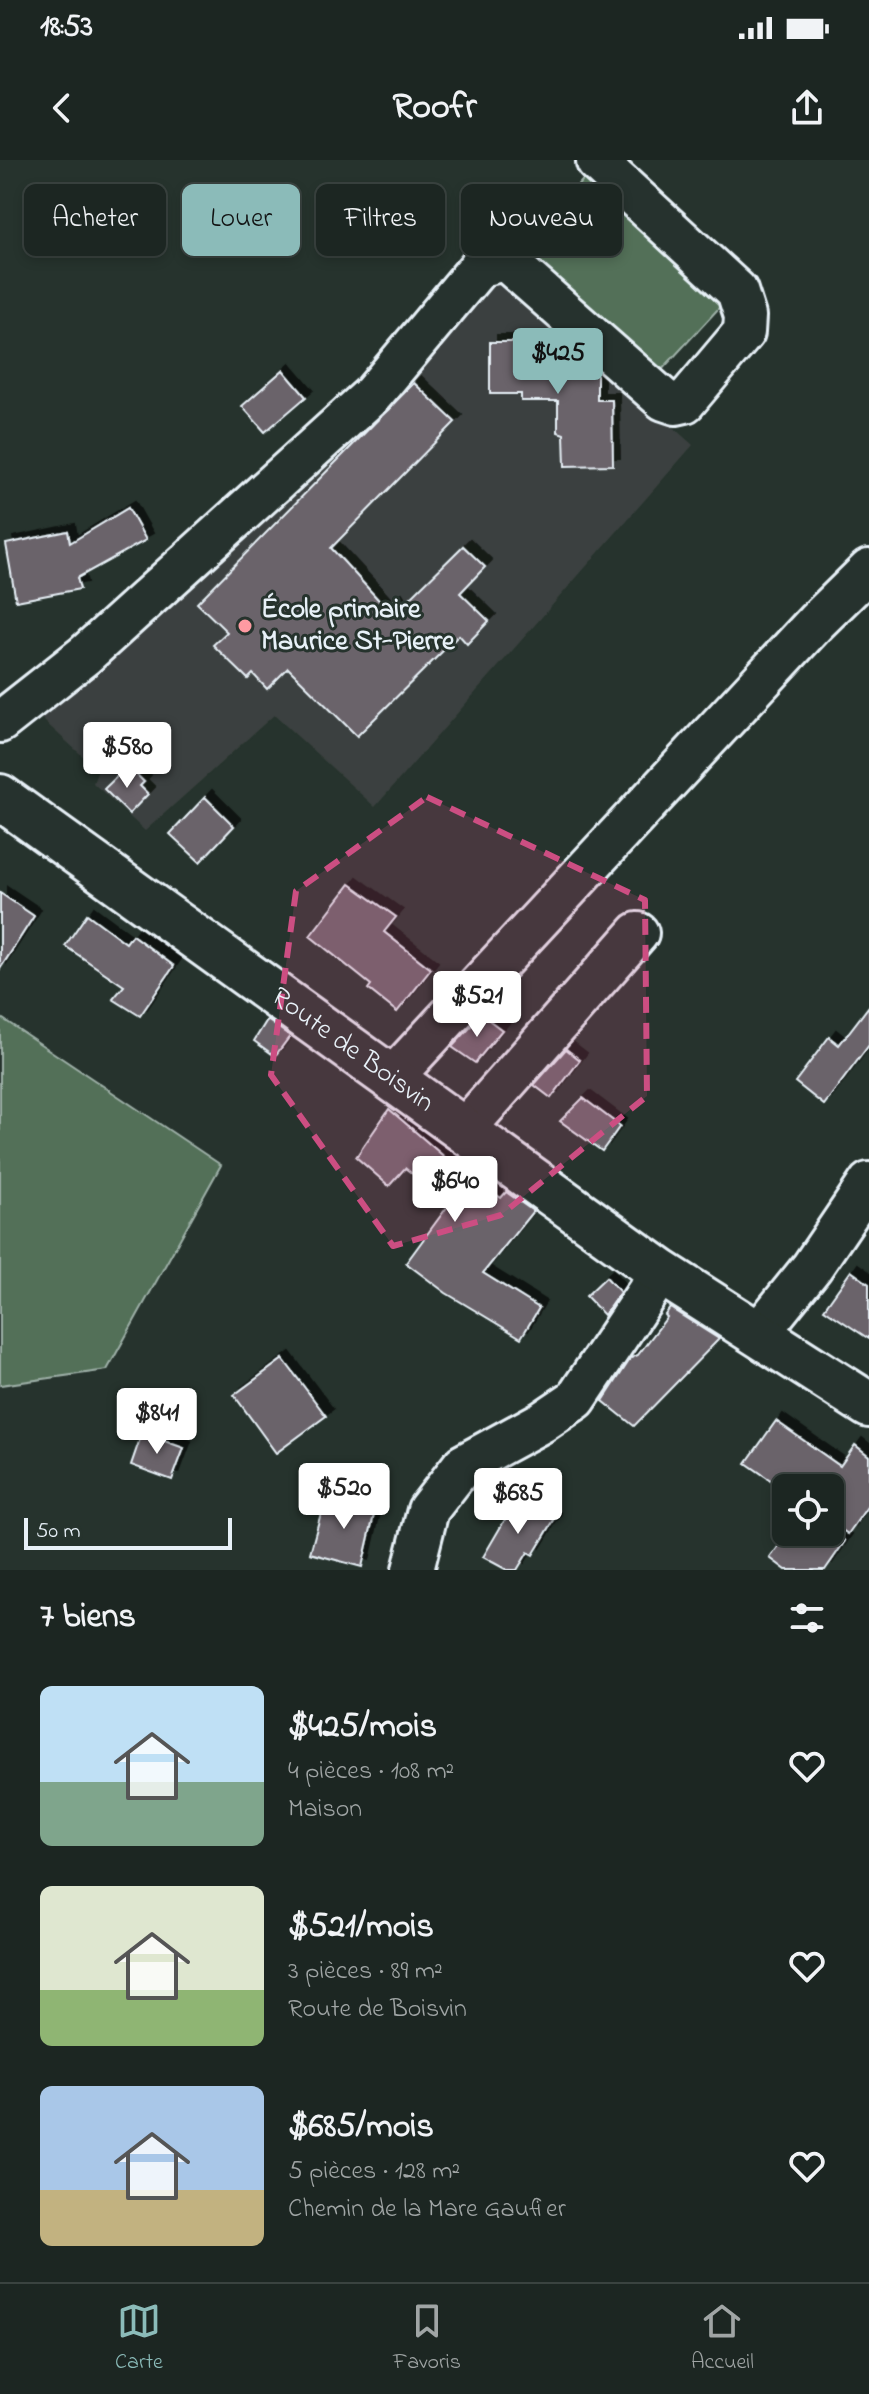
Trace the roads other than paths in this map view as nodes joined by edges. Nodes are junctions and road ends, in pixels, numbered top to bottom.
1 (597, 162) dead end
2 (869, 570) edge
3 (0, 722) edge
4 (0, 797) edge
5 (638, 933) dead end
6 (392, 1078) junction
7 (464, 1130) junction
8 (869, 1183) edge
9 (661, 1272) junction
10 (758, 1334) junction
11 (869, 1405) edge
12 (413, 1570) edge

1 - 3 street
2 - 6 street
4 - 6 main road, Route de Boisvin
5 - 7 street
6 - 7 main road, Route de Boisvin
7 - 9 main road, Route de Boisvin
8 - 10 street
9 - 10 main road, Route de Boisvin
9 - 12 street
10 - 11 main road, Route de Boisvin

